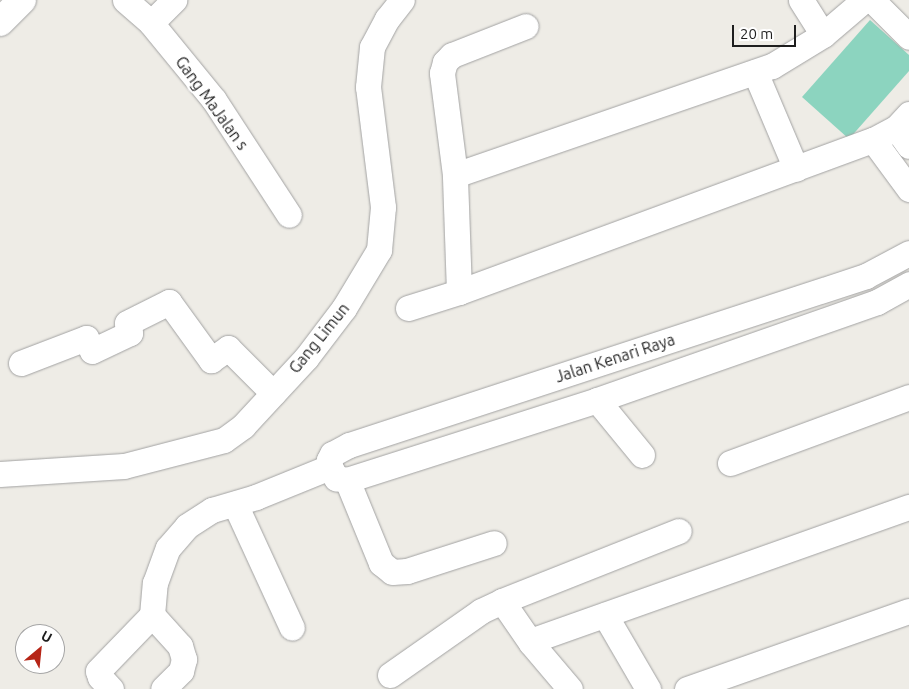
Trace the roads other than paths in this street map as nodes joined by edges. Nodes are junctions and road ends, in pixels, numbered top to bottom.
1 (22, 0) edge
2 (125, 0) edge
3 (174, 0) edge
4 (402, 0) edge
5 (801, 0) edge
6 (864, 0) edge
7 (872, 0) edge
8 (0, 21) edge
9 (151, 24) junction
10 (526, 26) dead end
11 (824, 35) junction
12 (909, 36) edge
13 (755, 72) junction
14 (905, 129) edge
15 (873, 140) junction
16 (796, 169) junction
17 (455, 175) junction
18 (909, 189) edge
19 (289, 215) dead end
20 (909, 253) edge
21 (909, 284) edge
22 (459, 292) junction
23 (408, 308) dead end
24 (21, 363) dead end
25 (273, 393) junction
26 (909, 397) edge
27 (597, 400) junction
28 (642, 455) dead end
29 (730, 463) dead end
30 (0, 474) edge
31 (338, 474) junction
32 (235, 504) junction
33 (909, 507) edge
34 (679, 531) dead end
35 (494, 542) dead end
36 (502, 601) junction
37 (909, 610) edge
38 (152, 615) junction
39 (605, 615) junction
40 (292, 628) dead end
41 (536, 639) dead end
42 (390, 675) dead end
43 (111, 689) edge
44 (163, 689) edge
45 (570, 689) edge
46 (648, 689) edge
47 (687, 689) edge

1 - 8 street
2 - 9 street, Gang MaJalan s
3 - 9 street
4 - 25 street, Gang Limun
5 - 11 street
6 - 11 street
7 - 12 street
9 - 19 street, Gang MaJalan s
10 - 17 street
11 - 13 street
13 - 16 street
13 - 17 street
14 - 15 street
15 - 16 street
15 - 18 street
16 - 22 street
17 - 22 street
20 - 31 street, Jalan Kenari Raya
21 - 27 street, Jalan Kenari Raya
22 - 23 street
24 - 25 street
25 - 30 street, Gang Limun
26 - 29 street
27 - 28 street
27 - 31 street, Jalan Kenari Raya
31 - 32 street, Jalan Kenari Raya
31 - 35 street
32 - 38 street, Jalan Kenari Raya
32 - 40 street
33 - 39 street
34 - 36 street
36 - 42 street
36 - 45 street
37 - 47 street
38 - 43 street
38 - 44 street
39 - 41 street
39 - 46 street

